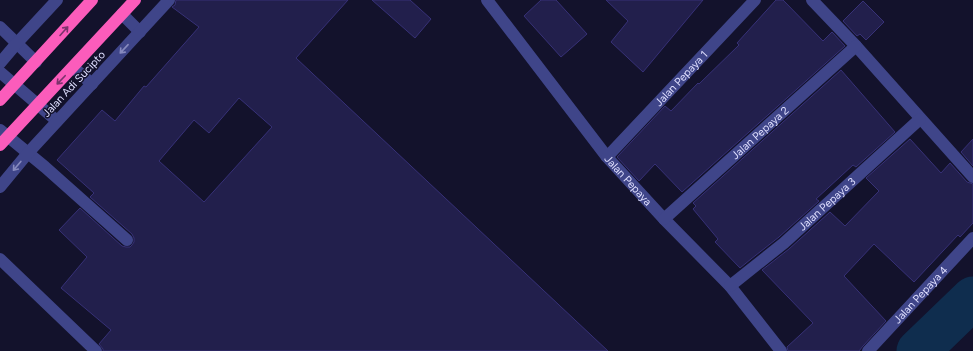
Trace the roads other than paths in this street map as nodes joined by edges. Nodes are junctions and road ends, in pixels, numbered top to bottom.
1 (57, 0) edge
2 (92, 0) edge
3 (135, 0) edge
4 (169, 0) edge
5 (487, 0) edge
6 (755, 0) edge
7 (812, 0) edge
8 (122, 14) junction
9 (0, 27) edge
10 (140, 32) junction
11 (17, 43) junction
12 (856, 46) junction
13 (36, 62) junction
14 (0, 63) edge
15 (73, 67) junction
16 (0, 72) edge
17 (15, 84) junction
18 (92, 84) junction
19 (0, 100) edge
20 (37, 104) junction
21 (920, 118) junction
22 (57, 122) junction
23 (2, 137) edge
24 (28, 153) junction
25 (607, 157) junction
26 (973, 177) edge
27 (0, 187) edge
28 (664, 219) junction
29 (973, 238) edge
30 (127, 240) dead end
31 (0, 259) edge
32 (730, 286) junction
33 (96, 351) edge
34 (781, 351) edge
35 (868, 351) edge

1 - 11 street
13 -> 2 highway
3 - 8 highway, Jalan Adi Sucipto
4 - 10 street, Jalan Adi Sucipto
5 - 25 street, Jalan Pepaya
6 - 25 street, Jalan Pepaya 1
7 - 12 street
8 - 10 street
8 - 15 highway, Jalan Adi Sucipto
9 - 11 street
10 -> 18 street, Jalan Adi Sucipto
11 - 13 street
11 - 14 street
12 - 21 street
12 - 28 street, Jalan Pepaya 2
13 - 17 highway
15 - 18 street
15 -> 20 highway, Jalan Adi Sucipto
16 - 17 street
17 - 19 highway
17 - 20 street
18 - 22 street, Jalan Adi Sucipto
20 - 22 street
20 - 23 highway, Jalan Adi Sucipto
21 - 26 street
21 - 32 street, Jalan Pepaya 3
22 - 24 street, Jalan Adi Sucipto
23 - 24 street
24 -> 27 street, Jalan Adi Sucipto
24 - 30 street
25 - 28 street, Jalan Pepaya
28 - 32 street, Jalan Pepaya
29 - 35 street, Jalan Pepaya 4
31 - 33 street
32 - 34 street, Jalan Pepaya

